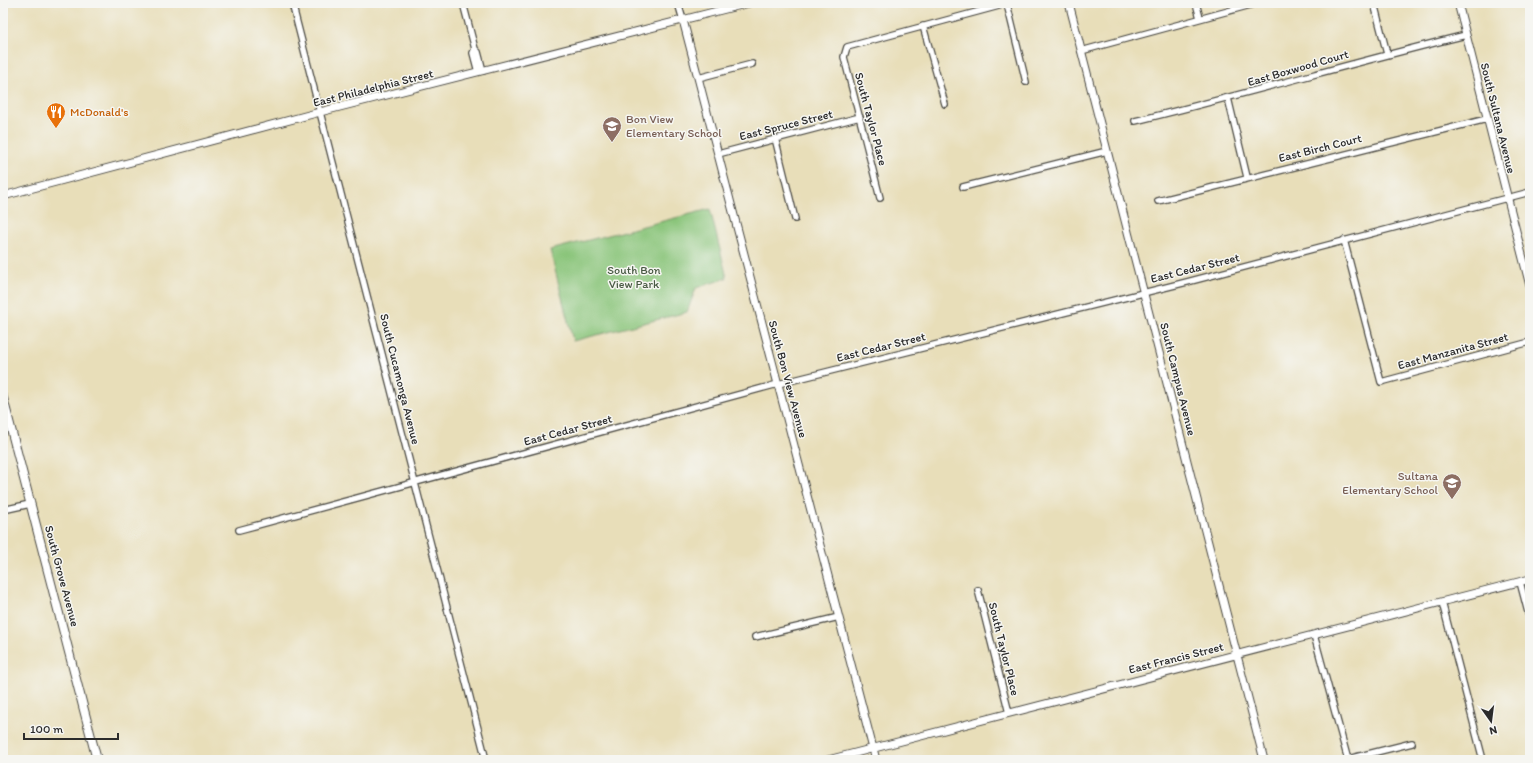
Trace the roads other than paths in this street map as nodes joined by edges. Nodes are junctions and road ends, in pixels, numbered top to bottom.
1 (292, 3) edge
2 (463, 3) edge
3 (678, 3) edge
4 (749, 3) edge
5 (1009, 3) edge
6 (1069, 3) edge
7 (1196, 3) edge
8 (1258, 3) edge
9 (1374, 3) edge
10 (1458, 3) edge
11 (1200, 18) junction
12 (683, 20) junction
13 (923, 26) junction
14 (1466, 35) junction
15 (1081, 50) junction
16 (1387, 54) junction
17 (752, 64) dead end
18 (480, 72) junction
19 (698, 78) junction
20 (1026, 82) dead end
21 (1228, 98) junction
22 (945, 104) dead end
23 (320, 112) junction
24 (860, 117) junction
25 (1487, 119) junction
26 (1135, 121) dead end
27 (775, 138) junction
28 (1107, 151) junction
29 (718, 154) junction
30 (1247, 177) junction
31 (963, 187) dead end
32 (1530, 192) edge
33 (3, 196) edge
34 (880, 198) dead end
35 (1507, 198) junction
36 (1158, 201) dead end
37 (796, 219) dead end
38 (1344, 240) junction
39 (1530, 286) edge
40 (1144, 292) junction
41 (1530, 342) edge
42 (778, 384) junction
43 (3, 398) edge
44 (415, 482) junction
45 (30, 504) junction
46 (3, 510) edge
47 (239, 530) dead end
48 (1530, 579) edge
49 (1520, 582) junction
50 (978, 590) dead end
51 (1442, 602) junction
52 (839, 618) junction
53 (1530, 620) edge
54 (1314, 634) junction
55 (755, 637) dead end
56 (1237, 654) junction
57 (1009, 713) junction
58 (1412, 743) dead end
59 (873, 749) junction
60 (97, 760) edge
61 (486, 760) edge
62 (828, 760) edge
63 (876, 760) edge
64 (1264, 760) edge
65 (1348, 760) edge
66 (1483, 760) edge

1 - 23 street, South Cucamonga Avenue
2 - 18 street
3 - 12 street, South Bon View Avenue
4 - 12 street, East Philadelphia Street
5 - 13 street
5 - 20 street
6 - 15 street, South Campus Avenue
7 - 11 street
8 - 11 street
9 - 16 street
10 - 14 street, South Sultana Avenue
11 - 15 street
12 - 18 street, East Philadelphia Street
12 - 19 street, South Bon View Avenue
13 - 22 street
13 - 24 street, South Taylor Place
14 - 16 street, East Boxwood Court
14 - 25 street, South Sultana Avenue
15 - 28 street, South Campus Avenue
16 - 21 street, East Boxwood Court
17 - 19 street
18 - 23 street, East Philadelphia Street
19 - 29 street, South Bon View Avenue
21 - 26 street, East Boxwood Court
21 - 30 street
23 - 33 street, East Philadelphia Street
23 - 44 street, South Cucamonga Avenue
24 - 27 street, East Spruce Street
24 - 34 street, South Taylor Place
25 - 30 street, East Birch Court
25 - 35 street, South Sultana Avenue
27 - 29 street, East Spruce Street
27 - 37 street
28 - 31 street
28 - 40 street, South Campus Avenue
29 - 42 street, South Bon View Avenue
30 - 36 street, East Birch Court
32 - 35 street, East Cedar Street
35 - 38 street, East Cedar Street
35 - 39 street, South Sultana Avenue
38 - 40 street, East Cedar Street
38 - 41 street, East Manzanita Street
40 - 42 street, East Cedar Street
40 - 56 street, South Campus Avenue
42 - 44 street, East Cedar Street
42 - 52 street, South Bon View Avenue
43 - 45 main road, South Grove Avenue
44 - 47 street, East Cedar Street
44 - 61 street, South Cucamonga Avenue
45 - 46 street
45 - 60 main road, South Grove Avenue
48 - 49 street, East Francis Street
49 - 51 street, East Francis Street
49 - 53 street
50 - 57 street, South Taylor Place
51 - 54 street, East Francis Street
51 - 66 street
52 - 55 street
52 - 59 street, South Bon View Avenue
54 - 56 street, East Francis Street
54 - 65 street
56 - 57 street, East Francis Street
56 - 64 street, South Campus Avenue
57 - 59 street, East Francis Street
58 - 65 street
59 - 62 street, East Francis Street
59 - 63 street, South Bon View Avenue

